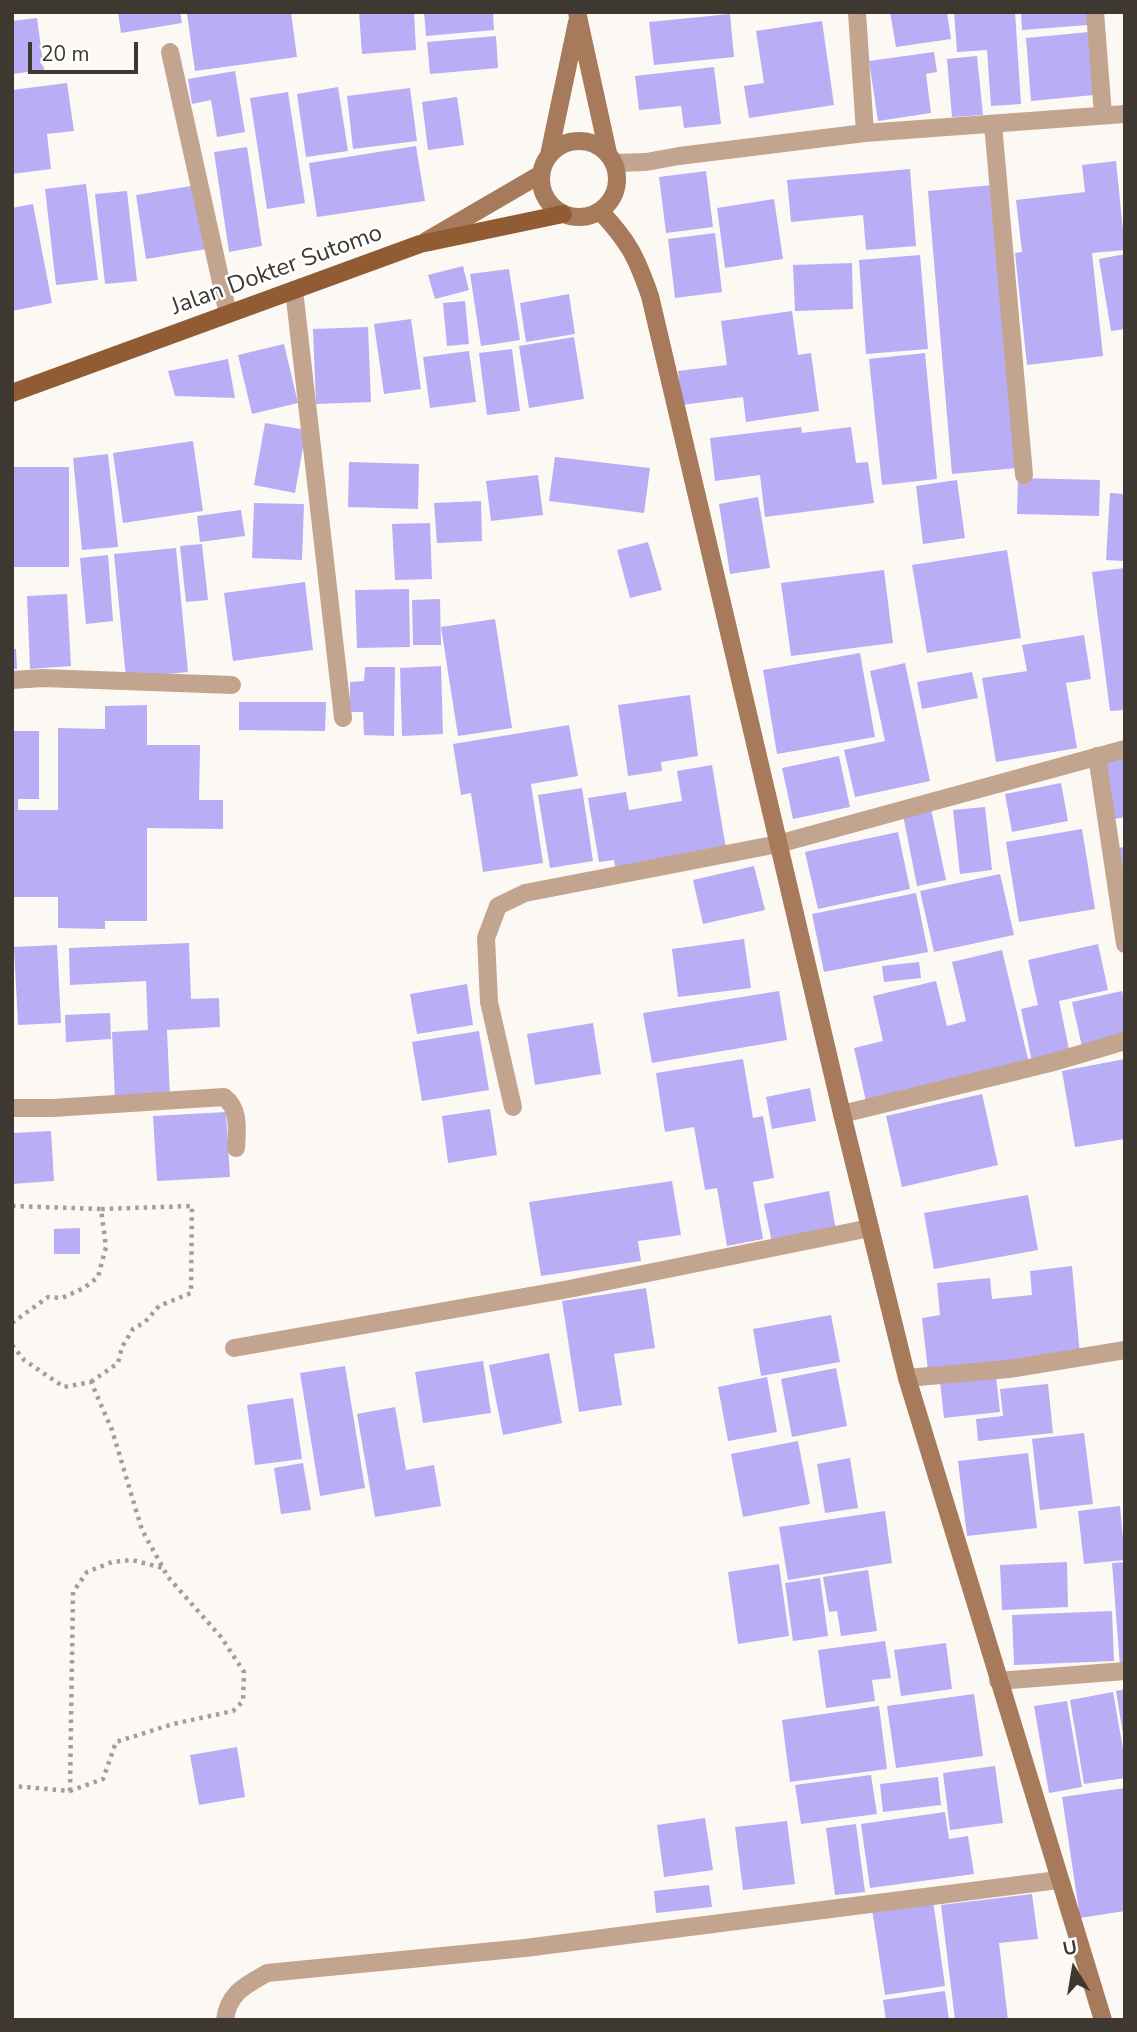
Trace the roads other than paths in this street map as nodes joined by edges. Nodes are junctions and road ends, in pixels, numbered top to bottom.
1 (857, 12) edge
2 (1095, 12) edge
3 (578, 14) edge
4 (170, 52) dead end
5 (1125, 114) edge
6 (1102, 115) junction
7 (993, 124) junction
8 (864, 133) junction
9 (549, 155) junction
10 (611, 158) junction
11 (541, 174) junction
12 (600, 211) junction
13 (563, 214) junction
14 (419, 244) junction
15 (295, 290) junction
16 (228, 314) junction
17 (12, 393) edge
18 (1024, 475) dead end
19 (12, 680) edge
20 (232, 685) dead end
21 (343, 718) dead end
22 (1125, 749) edge
23 (1097, 756) junction
24 (778, 844) junction
25 (1125, 944) edge
26 (1125, 1041) edge
27 (513, 1107) dead end
28 (12, 1108) edge
29 (842, 1114) junction
30 (236, 1148) dead end
31 (870, 1228) junction
32 (234, 1348) dead end
33 (1125, 1350) edge
34 (907, 1378) junction
35 (1125, 1671) edge
36 (998, 1681) junction
37 (1058, 1880) junction
38 (225, 2020) edge
39 (1103, 2020) edge

1 - 8 street
2 - 6 street
3 - 9 street
3 - 10 street
4 - 16 street
5 - 6 street
6 - 7 street
7 - 8 street
7 - 18 street
8 - 10 street
9 - 10 street
9 - 11 street
10 - 12 street
11 - 13 street
11 - 14 street
12 - 13 street
12 - 24 street
13 - 14 main road, Jalan Dokter Sutomo
14 - 15 main road, Jalan Dokter Sutomo
15 - 16 main road, Jalan Dokter Sutomo
15 - 21 street
16 - 17 main road, Jalan Dokter Sutomo
19 - 20 street
22 - 23 street
23 - 24 street
23 - 25 street
24 - 27 street
24 - 29 street
26 - 29 street
28 - 30 street
29 - 31 street
31 - 32 street
31 - 34 street
33 - 34 street
34 - 36 street
35 - 36 street
36 - 37 street
37 - 38 street
37 - 39 street

